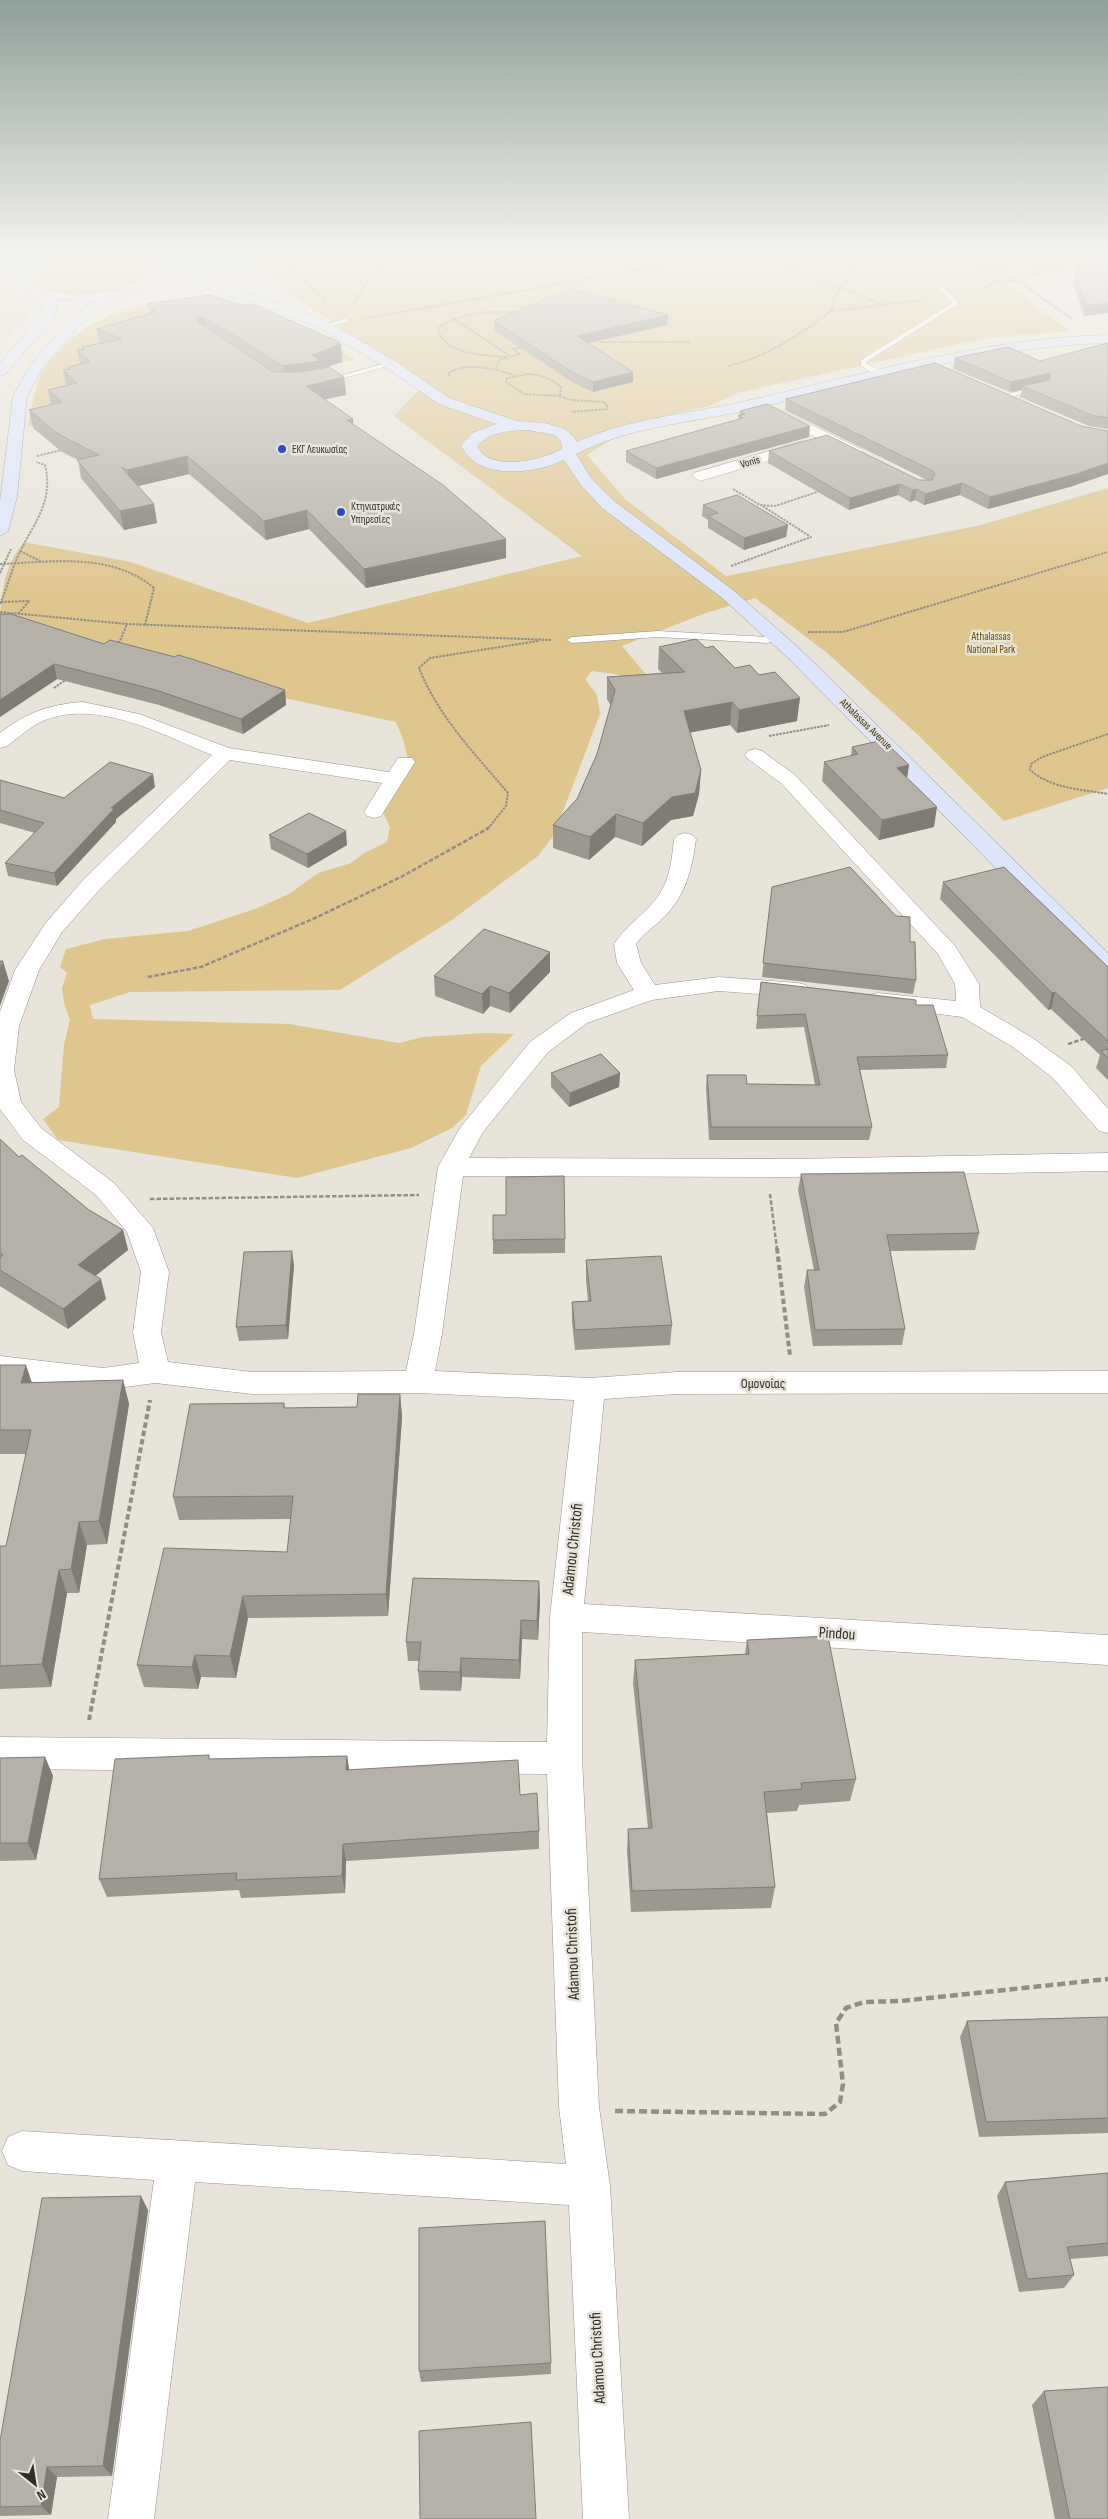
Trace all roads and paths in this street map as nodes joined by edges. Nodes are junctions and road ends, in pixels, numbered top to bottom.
1 (33, 370) edge
2 (368, 370) edge
3 (398, 370) edge
4 (458, 370) edge
5 (498, 370) edge
6 (872, 370) edge
7 (896, 370) edge
8 (940, 370) edge
9 (945, 372) edge
10 (880, 374) junction
11 (513, 375) junction
12 (452, 377) dead end
13 (318, 382) edge
14 (1044, 387) edge
15 (989, 390) edge
16 (560, 396) junction
17 (1004, 397) junction
18 (444, 401) junction
19 (758, 402) junction
20 (1029, 408) edge
21 (576, 422) junction
22 (652, 424) junction
23 (513, 425) junction
24 (542, 427) junction
25 (466, 431) junction
26 (829, 438) junction
27 (67, 449) edge
28 (569, 452) junction
29 (29, 458) dead end
30 (870, 460) edge
31 (513, 466) junction
32 (703, 475) joint
33 (548, 476) dead end
34 (572, 487) dead end
35 (822, 490) edge
36 (606, 503) junction
37 (760, 505) junction
38 (0, 531) edge
39 (20, 552) dead end
40 (1108, 552) edge
41 (44, 563) junction
42 (0, 564) edge
43 (731, 566) dead end
44 (1, 602) edge
45 (0, 612) edge
46 (18, 614) junction
47 (127, 624) junction
48 (145, 625) junction
49 (800, 632) dead end
50 (777, 638) junction
51 (572, 640) joint
52 (113, 646) edge
53 (68, 678) edge
54 (62, 708) junction
55 (862, 719) junction
56 (1108, 734) edge
57 (0, 742) edge
58 (224, 753) junction
59 (755, 755) joint
60 (1108, 794) edge
61 (374, 812) dead end
62 (685, 839) dead end
63 (1108, 966) edge
64 (648, 993) junction
65 (822, 993) edge
66 (858, 997) edge
67 (968, 1010) junction
68 (1090, 1036) edge
69 (1038, 1054) junction
70 (1, 1071) edge
71 (1108, 1125) edge
72 (1108, 1162) edge
73 (451, 1167) junction
74 (767, 1168) junction
75 (447, 1194) junction
76 (114, 1200) junction
77 (0, 1367) edge
78 (155, 1372) junction
79 (418, 1382) junction
80 (1108, 1382) edge
81 (793, 1383) junction
82 (590, 1389) junction
83 (566, 1617) junction
84 (1108, 1650) edge
85 (0, 1753) edge
86 (83, 1753) junction
87 (564, 1758) junction
88 (1108, 1979) edge
89 (579, 2107) junction
90 (11, 2153) edge
91 (177, 2161) junction
92 (589, 2186) junction
93 (131, 2519) edge
94 (606, 2519) edge

1 - 38 main road
2 - 13 lane
3 - 18 main road
4 - 12 path
5 - 11 path
6 - 10 lane
7 - 10 main road
8 - 9 street
10 - 19 main road
11 - 16 path
11 - 16 path
14 - 17 lane
15 - 17 street
16 - 21 path
17 - 20 street
18 - 23 main road
18 - 25 main road
19 - 22 main road
19 - 26 street
21 - 22 main road
21 - 24 main road
22 - 28 main road
23 - 24 main road
23 - 25 main road
24 - 28 main road, Athalassas Avenue
25 - 31 main road
26 - 30 street
26 - 32 street, Vonis
27 - 29 path
28 - 31 main road
28 - 36 main road, Athalassas Avenue
31 - 33 main road
32 - 37 path
34 - 36 main road, Athalassas Avenue
35 - 37 path
36 - 50 main road, Athalassas Avenue
37 - 43 path
39 - 41 path
40 - 49 path
41 - 42 path
41 - 48 path
44 - 46 path
45 - 46 path
46 - 47 path
47 - 48 path
47 - 52 path
48 - 51 path
50 - 51 lane
50 - 55 main road, Athalassas Avenue
53 - 54 path
54 - 57 street
54 - 58 street
55 - 59 path
55 - 63 main road, Athalassas Avenue
56 - 60 path
58 - 61 street
58 - 70 street
59 - 67 street
62 - 64 street
64 - 65 street
64 - 73 street
66 - 67 street
67 - 69 street
68 - 69 path
69 - 71 street
70 - 76 street
72 - 74 street
73 - 74 street
73 - 75 street
74 - 81 path
75 - 76 path
75 - 79 street
76 - 78 street
77 - 78 street, Ομονοίας
78 - 79 street, Ομονοίας
78 - 86 path
79 - 82 street, Ομονοίας
80 - 81 street, Ομονοίας
81 - 82 street, Ομονοίας
82 - 83 street, Adamou Christofi
83 - 84 street, Pindou
83 - 87 street, Adamou Christofi
85 - 86 street
86 - 87 street
87 - 89 street, Adamou Christofi
88 - 89 path
89 - 92 street, Adamou Christofi
90 - 91 street
91 - 92 street
91 - 93 street
92 - 94 street, Adamou Christofi

